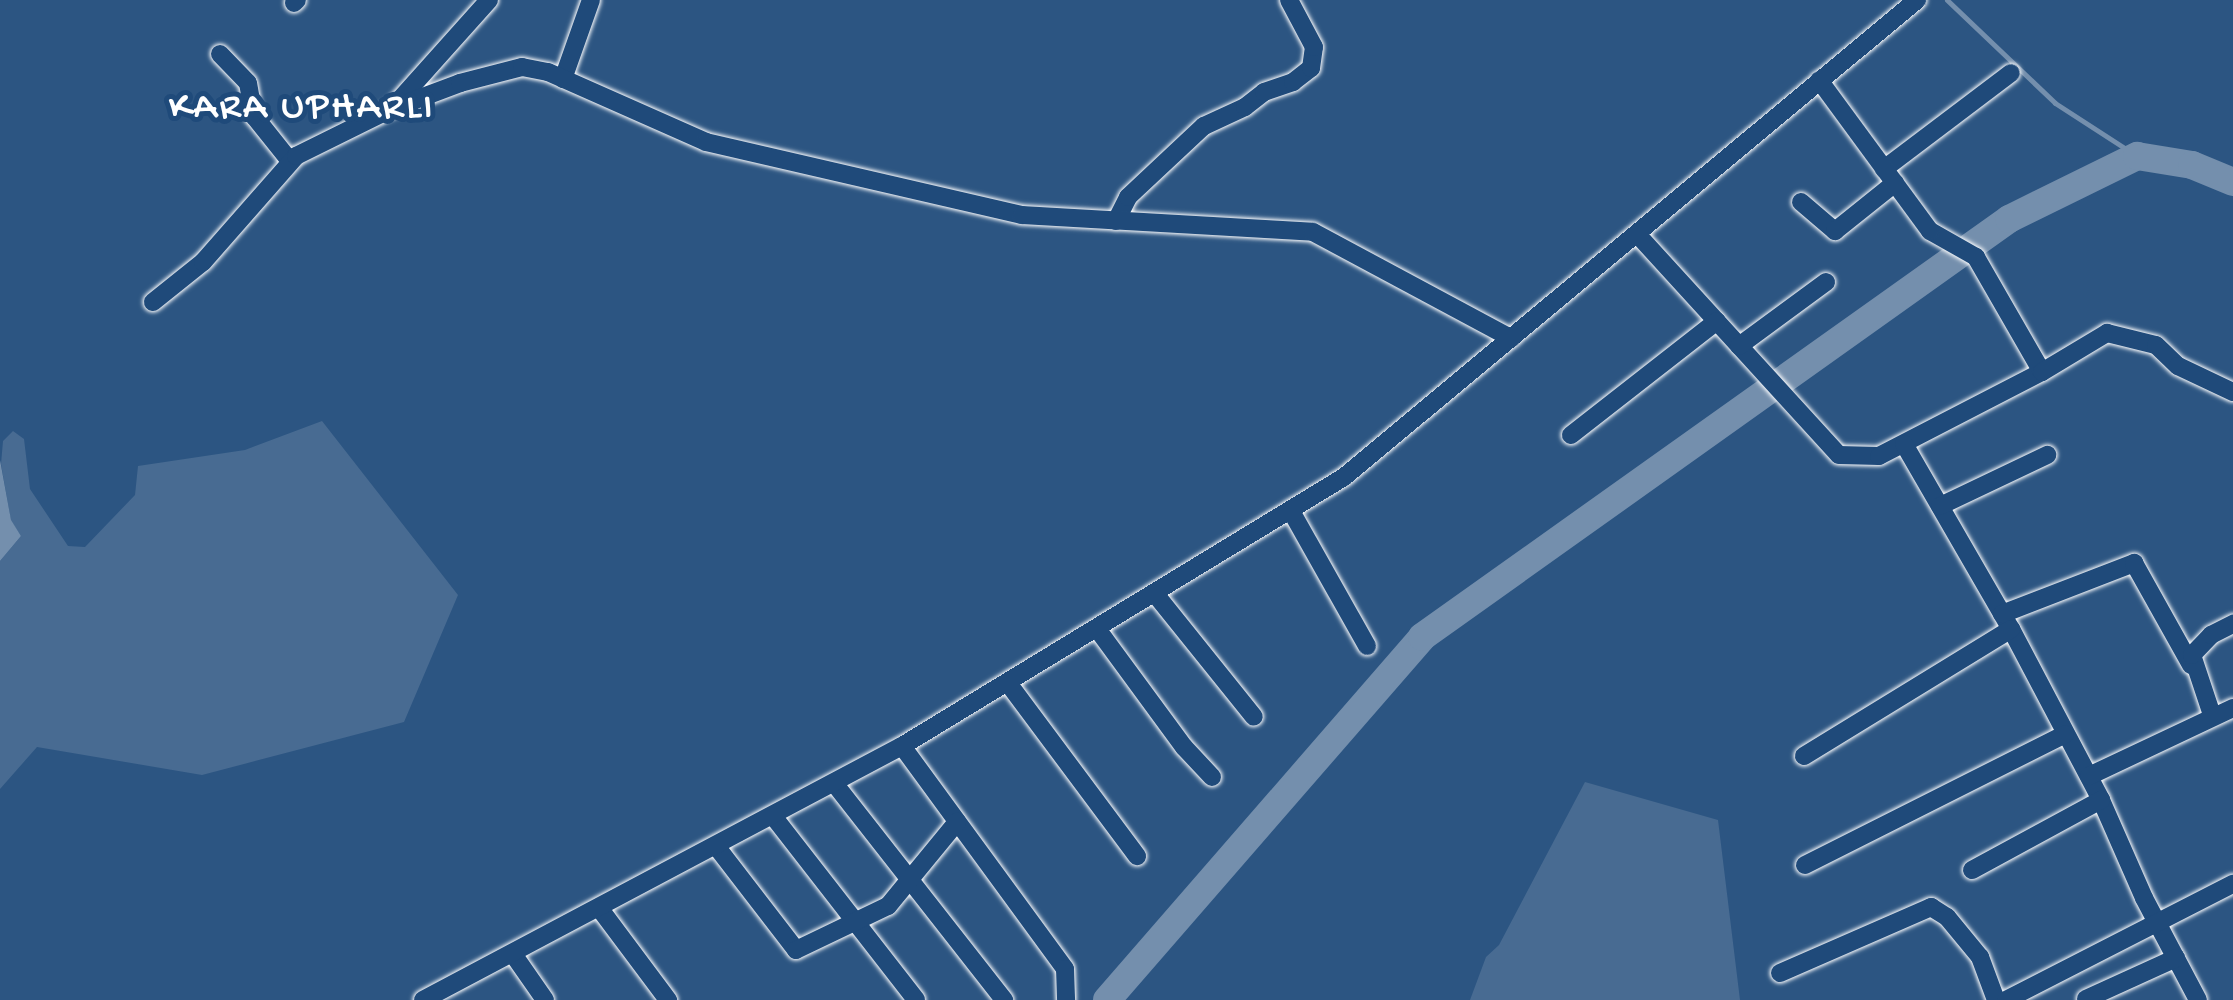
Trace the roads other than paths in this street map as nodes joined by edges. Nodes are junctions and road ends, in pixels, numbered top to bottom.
1 (490, 0) edge
2 (590, 0) edge
3 (1289, 0) edge
4 (1917, 0) edge
5 (220, 54) dead end
6 (2011, 73) dead end
7 (563, 79) junction
8 (1819, 80) junction
9 (391, 110) junction
10 (290, 161) junction
11 (1889, 176) junction
12 (1802, 202) dead end
13 (1116, 222) junction
14 (1636, 234) junction
15 (1826, 282) dead end
16 (153, 302) dead end
17 (1717, 320) junction
18 (1511, 338) junction
19 (1745, 353) junction
20 (2042, 372) junction
21 (2233, 392) edge
22 (1572, 435) dead end
23 (1904, 444) junction
24 (2048, 454) dead end
25 (1940, 506) junction
26 (1291, 510) junction
27 (1156, 595) junction
28 (2007, 621) junction
29 (2233, 624) edge
30 (1098, 630) junction
31 (1366, 646) dead end
32 (2192, 665) junction
33 (1008, 683) junction
34 (2233, 708) edge
35 (2212, 715) junction
36 (1254, 717) dead end
37 (2065, 734) junction
38 (902, 746) junction
39 (1804, 756) dead end
40 (2089, 776) junction
41 (1212, 777) dead end
42 (834, 784) junction
43 (2101, 800) junction
44 (773, 816) junction
45 (957, 822) junction
46 (716, 846) junction
47 (1137, 856) dead end
48 (1804, 865) dead end
49 (1972, 870) dead end
50 (908, 882) junction
51 (2233, 884) edge
52 (600, 909) junction
53 (856, 922) junction
54 (2158, 923) junction
55 (514, 954) junction
56 (2176, 958) junction
57 (1780, 973) dead end
58 (2086, 999) edge
59 (423, 1000) edge
60 (544, 1000) edge
61 (668, 1000) edge
62 (916, 1000) edge
63 (1004, 1000) edge
64 (1066, 1000) edge
65 (1996, 1000) edge
66 (2006, 1000) edge
67 (2198, 1000) edge

1 - 9 street
2 - 7 street
3 - 13 street
4 - 8 street
5 - 10 street
6 - 11 street
7 - 9 street
7 - 13 street
8 - 11 street
8 - 14 street
9 - 10 street
10 - 16 street
11 - 12 street
11 - 20 street
13 - 18 street
14 - 17 street
14 - 18 street
15 - 19 street
17 - 19 street
17 - 22 street
18 - 26 street
19 - 23 street
20 - 21 street
20 - 23 street
23 - 25 street
24 - 25 street
25 - 28 street
26 - 27 street
26 - 31 street
27 - 30 street
27 - 36 street
28 - 32 street
28 - 37 street
28 - 39 street
29 - 32 street
30 - 33 street
30 - 41 street
32 - 35 street
33 - 38 street
33 - 47 street
34 - 35 street
35 - 40 street
37 - 40 street
37 - 48 street
38 - 42 street
38 - 45 street
40 - 43 street
42 - 44 street
42 - 50 street
43 - 49 street
43 - 54 street
44 - 46 street
44 - 53 street
45 - 50 street
45 - 64 street
46 - 52 street
46 - 53 street
50 - 53 street
50 - 63 street
51 - 54 street
52 - 55 street
52 - 61 street
53 - 62 street
54 - 56 street
54 - 66 street
55 - 59 street
55 - 60 street
56 - 58 street
56 - 67 street
57 - 65 street

